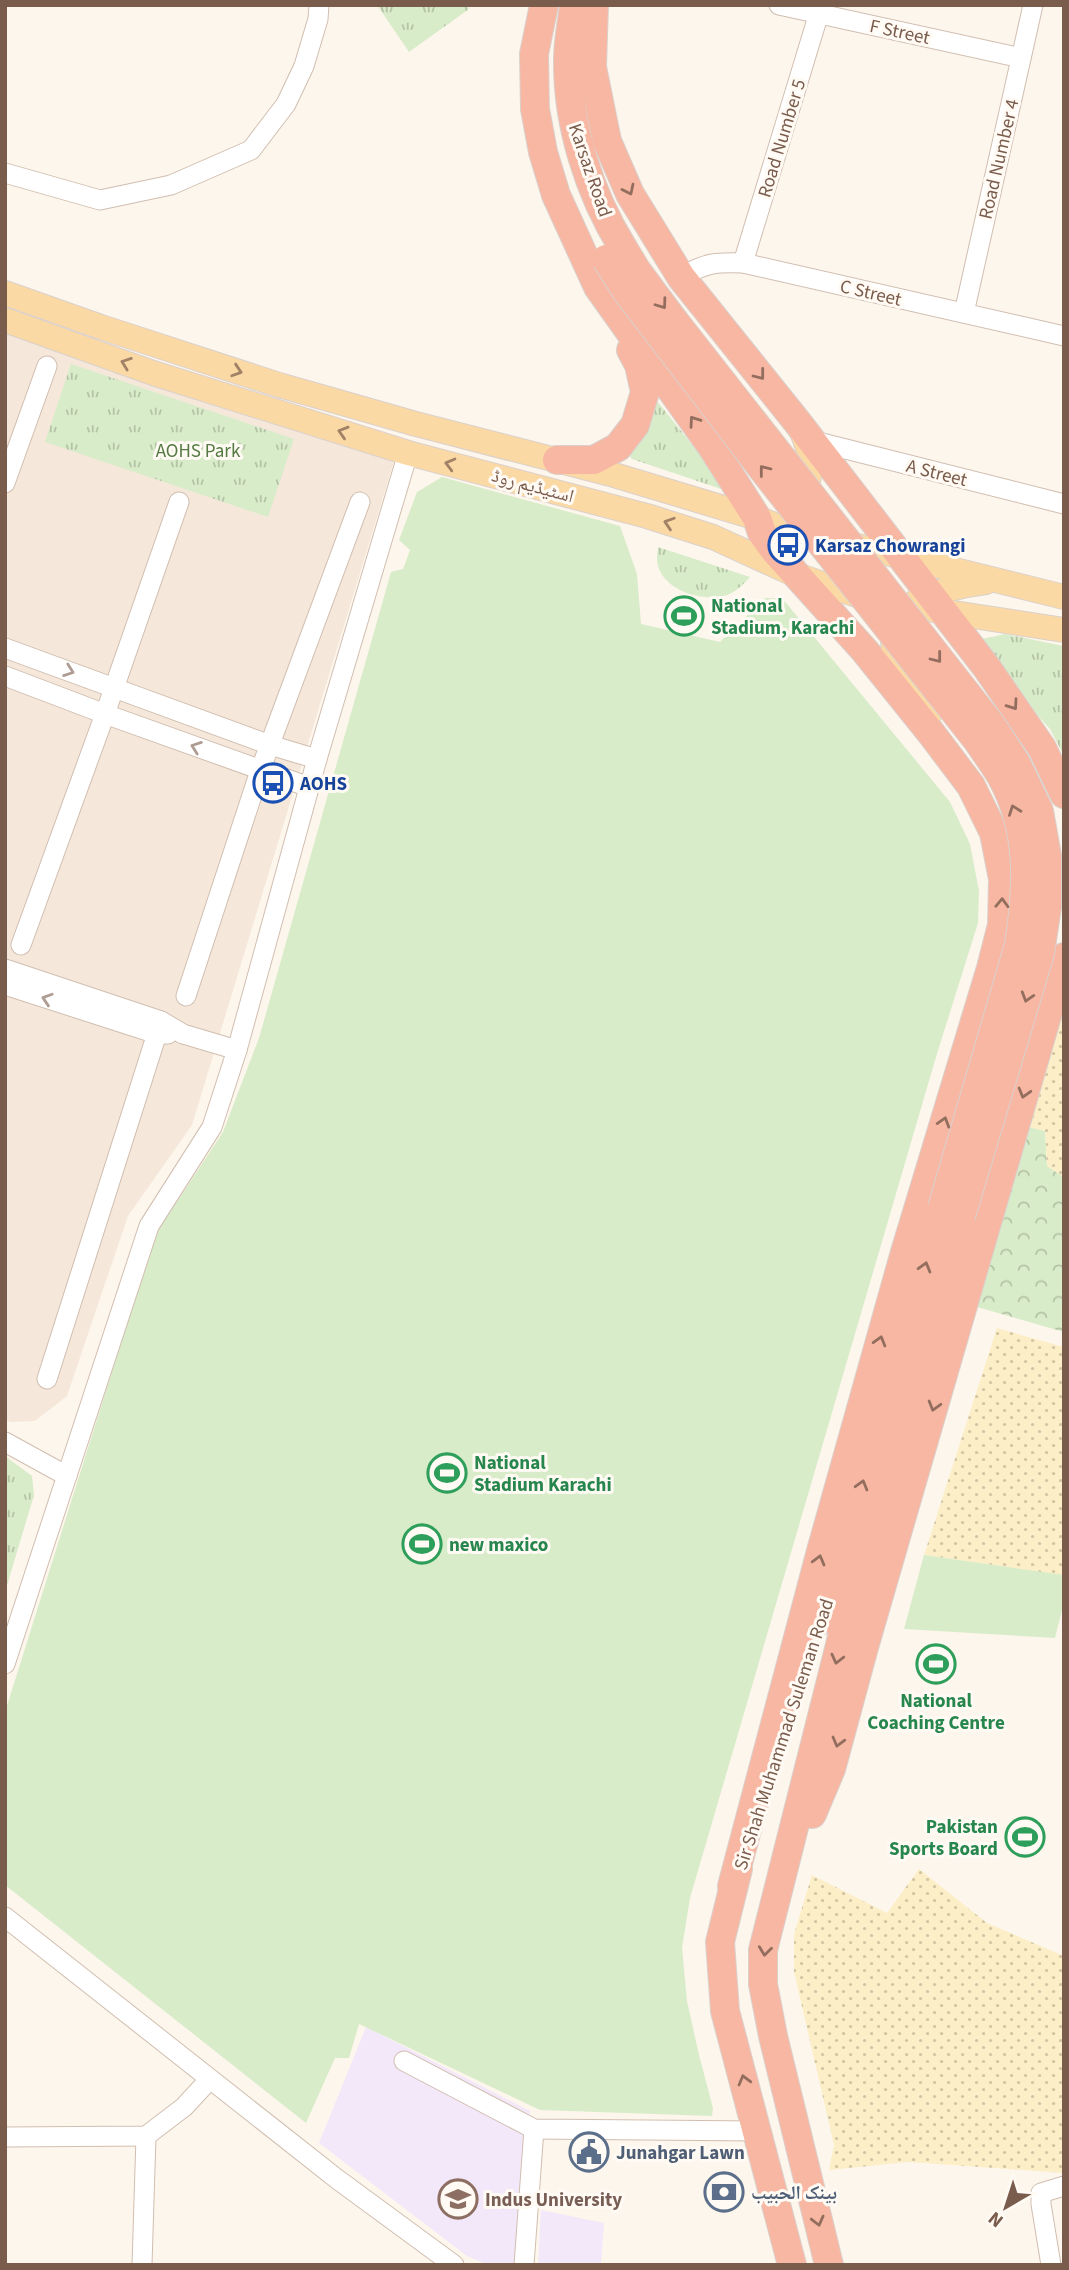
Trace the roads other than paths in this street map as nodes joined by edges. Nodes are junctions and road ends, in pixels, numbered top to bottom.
1 (319, 5) edge
2 (544, 5) edge
3 (555, 5) edge
4 (574, 5) edge
5 (594, 5) edge
6 (607, 5) edge
7 (779, 5) edge
8 (1033, 5) edge
9 (819, 13) junction
10 (1021, 58) junction
11 (607, 141) junction
12 (5, 173) edge
13 (615, 253) junction
14 (743, 263) junction
15 (681, 277) junction
16 (598, 287) junction
17 (5, 293) edge
18 (964, 313) junction
19 (5, 320) edge
20 (1064, 336) edge
21 (47, 366) dead end
22 (804, 432) junction
23 (408, 453) junction
24 (557, 460) junction
25 (5, 483) edge
26 (179, 502) dead end
27 (360, 502) dead end
28 (1064, 504) edge
29 (766, 526) junction
30 (713, 537) junction
31 (900, 557) junction
32 (796, 575) junction
33 (998, 580) junction
34 (1064, 597) edge
35 (927, 604) junction
36 (1064, 630) edge
37 (5, 648) edge
38 (5, 676) edge
39 (114, 688) junction
40 (105, 715) junction
41 (270, 745) junction
42 (317, 759) junction
43 (260, 771) junction
44 (971, 786) junction
45 (309, 787) junction
46 (1064, 794) edge
47 (22, 945) dead end
48 (1064, 957) edge
49 (6, 976) edge
50 (186, 996) dead end
51 (159, 1028) junction
52 (237, 1050) junction
53 (952, 1212) junction
54 (47, 1379) dead end
55 (5, 1442) edge
56 (67, 1476) junction
57 (5, 1664) edge
58 (732, 1886) junction
59 (776, 1900) junction
60 (5, 1917) edge
61 (404, 2061) dead end
62 (209, 2080) junction
63 (534, 2129) junction
64 (757, 2131) junction
65 (146, 2136) junction
66 (5, 2137) edge
67 (1064, 2186) edge
68 (142, 2265) edge
69 (454, 2265) edge
70 (524, 2265) edge
71 (792, 2265) edge
72 (829, 2265) edge
73 (1051, 2265) edge

1 - 12 street
2 - 16 highway
3 - 13 highway, Karsaz Road
4 - 13 highway, Karsaz Road
5 - 11 highway
6 - 11 street
7 - 9 street, F Street
8 - 10 street, Road Number 4
9 - 10 street, F Street
9 - 14 street, Road Number 5
10 - 18 street, Road Number 4
11 -> 15 highway
13 - 53 highway, bridge
14 - 15 street, C Street
14 - 18 street, C Street
15 -> 22 highway
16 - 24 highway
29 -> 16 highway
17 -> 24 main road, اسٹیڈیم روڈ
18 - 20 street, C Street
23 -> 19 main road, اسٹیڈیم روڈ
21 - 25 street
22 - 28 street, A Street
22 - 29 main road
22 - 31 highway
30 -> 23 main road, اسٹیڈیم روڈ
23 - 42 street
24 - 29 main road, اسٹیڈیم روڈ
26 - 39 street
27 - 41 street
29 - 30 main road
29 - 31 main road, اسٹیڈیم روڈ
29 - 32 highway
30 - 32 main road, اسٹیڈیم روڈ
31 - 33 main road, اسٹیڈیم روڈ
31 - 35 highway
32 - 35 main road, اسٹیڈیم روڈ
32 - 44 highway
33 - 34 main road, اسٹیڈیم روڈ
33 - 35 main road
35 - 36 main road, اسٹیڈیم روڈ
35 - 44 main road
35 -> 46 highway
37 -> 39 street
38 - 40 street
39 - 40 street
39 - 41 street
43 -> 40 street
40 - 47 street
41 - 42 street
41 - 43 street
42 - 45 street
43 - 45 street
43 - 50 street
58 -> 44 highway
45 - 52 street
48 -> 59 highway
49 - 51 street
51 - 52 street
51 - 54 street
52 - 56 street
58 -> 53 highway, Sir Shah Muhammad Suleman Road
53 -> 59 highway, Sir Shah Muhammad Suleman Road
55 - 56 street
56 - 57 street
64 -> 58 highway, Sir Shah Muhammad Suleman Road
59 -> 72 highway, Sir Shah Muhammad Suleman Road
60 - 62 street
61 - 63 street
62 - 65 street
62 - 69 street
63 - 64 street
63 - 70 street
64 - 71 highway, Sir Shah Muhammad Suleman Road
65 - 66 street
65 - 68 street
67 - 73 street

